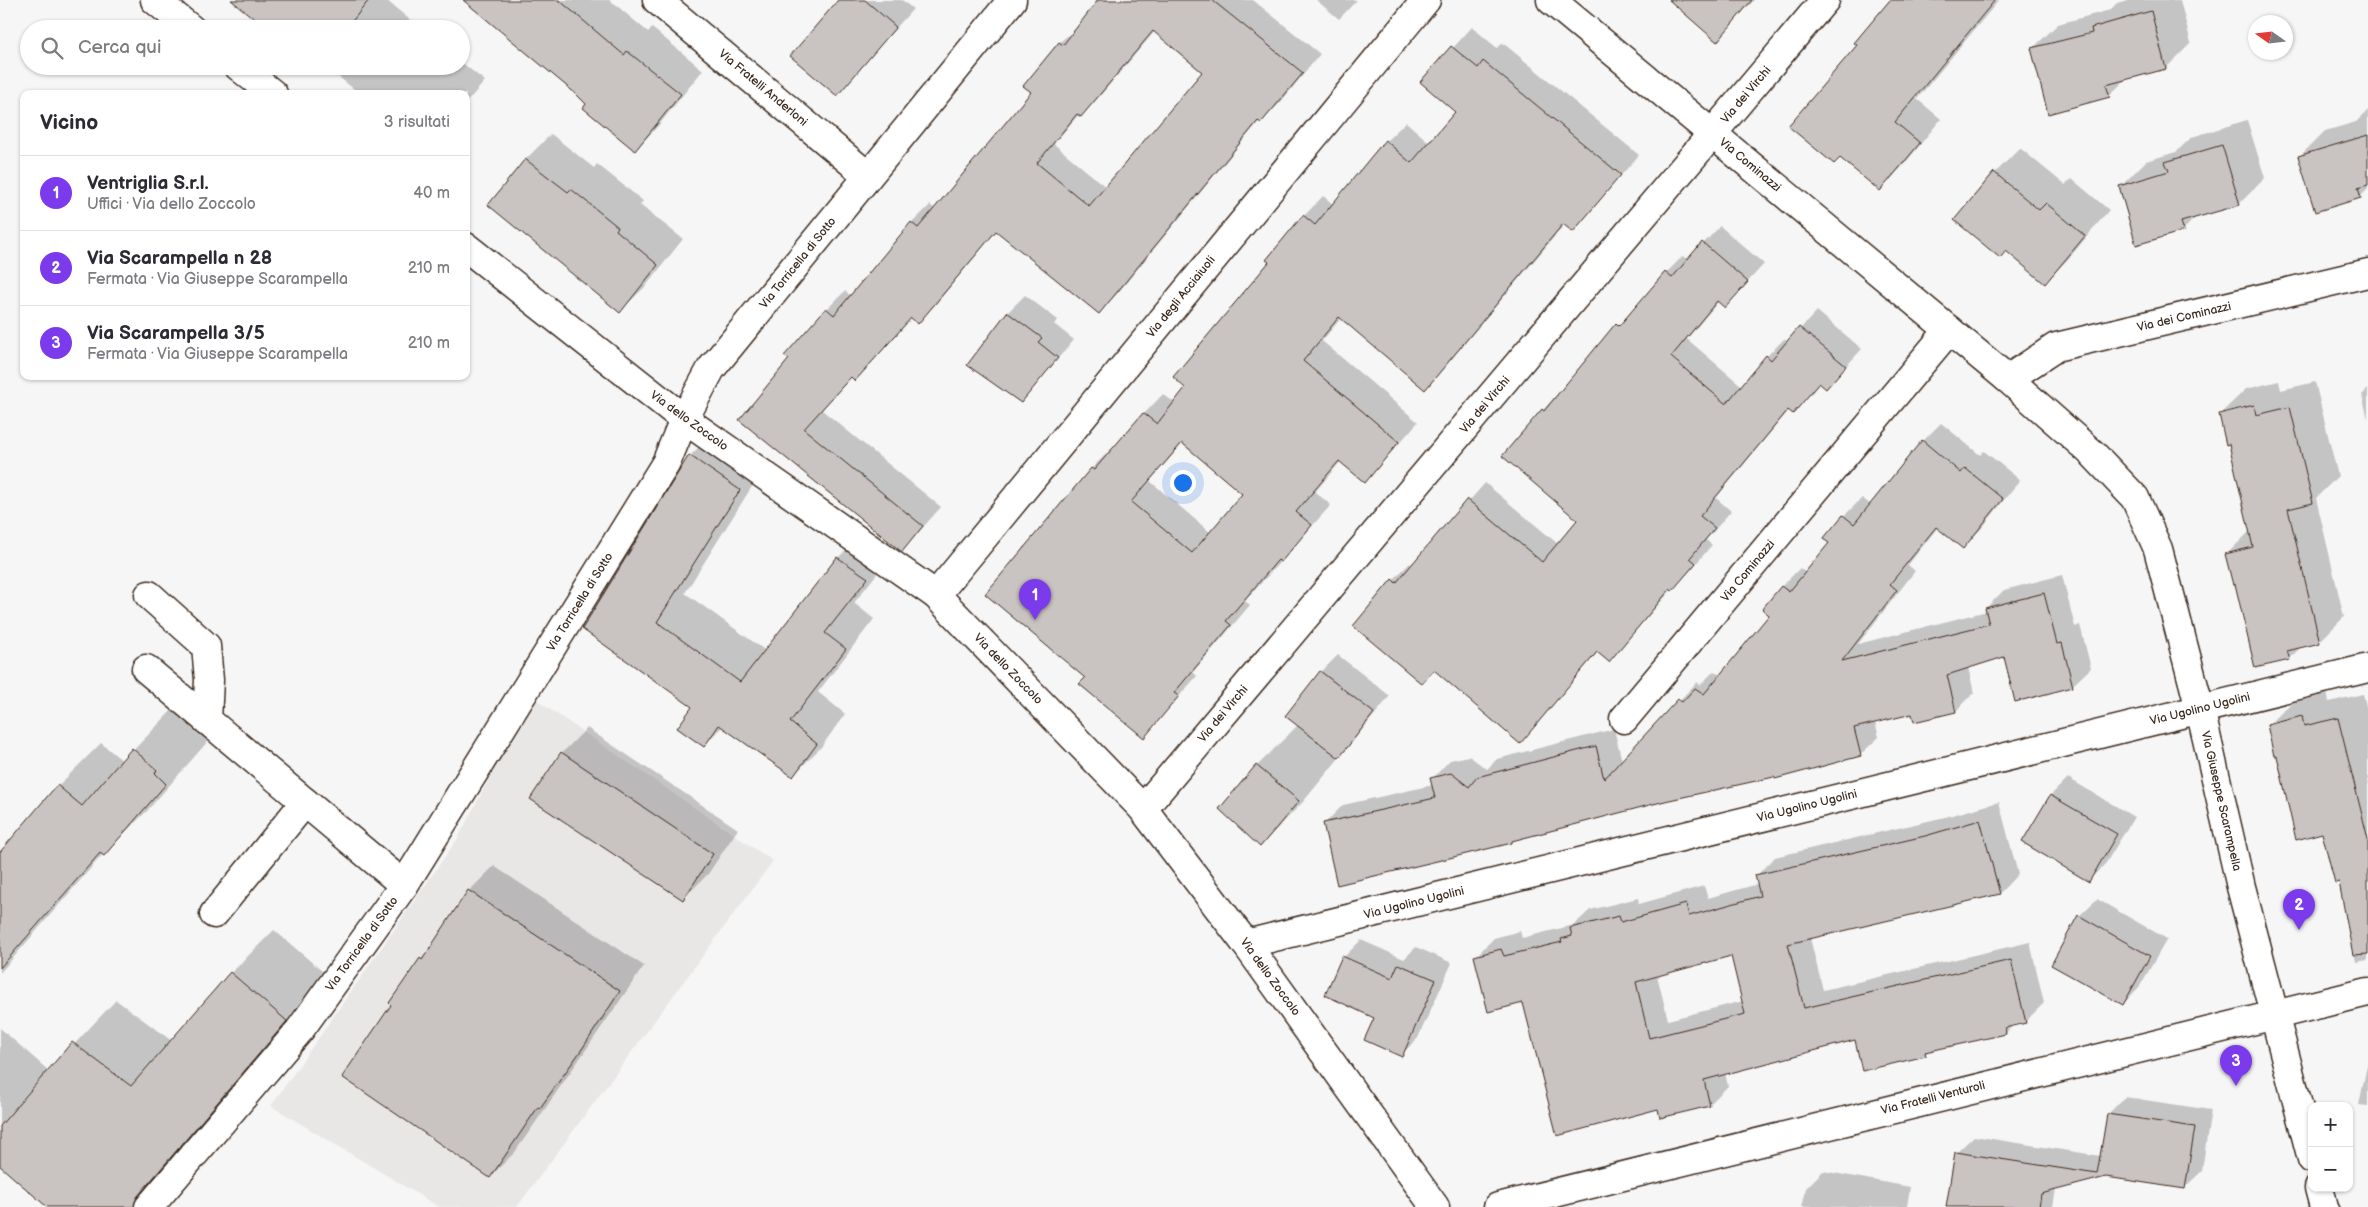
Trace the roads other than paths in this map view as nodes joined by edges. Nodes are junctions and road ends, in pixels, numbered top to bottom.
1 (155, 0) edge
2 (657, 0) edge
3 (1012, 0) edge
4 (1426, 0) edge
5 (1552, 0) edge
6 (1825, 0) edge
7 (180, 20) edge
8 (249, 75) edge
9 (268, 90) edge
10 (1713, 135) junction
11 (868, 176) junction
12 (470, 250) edge
13 (2368, 273) edge
14 (1949, 330) junction
15 (2008, 379) junction
16 (684, 420) junction
17 (149, 595) dead end
18 (936, 595) junction
19 (2368, 668) edge
20 (146, 669) dead end
21 (2200, 710) junction
22 (1624, 719) dead end
23 (207, 720) junction
24 (305, 802) junction
25 (1143, 809) junction
26 (404, 886) junction
27 (214, 914) dead end
28 (1246, 944) junction
29 (2368, 992) edge
30 (2273, 1014) junction
31 (2309, 1147) edge
32 (2320, 1192) edge
33 (148, 1207) edge
34 (1435, 1207) edge
35 (1498, 1207) edge
36 (2324, 1207) edge

1 - 7 street
2 - 11 street, Via Fratelli Anderloni
3 - 11 street, Via Torricella di Sotto
4 - 18 street, Via degli Acciaiuoli
5 - 10 street, Via Cominazzi
6 - 10 street, Via dei Virchi
8 - 9 street
10 - 14 street, Via Cominazzi
10 - 25 street, Via dei Virchi
11 - 16 street, Via Torricella di Sotto
12 - 16 street, Via dello Zoccolo
13 - 15 street, Via dei Cominazzi
14 - 15 street, Via Cominazzi
14 - 22 street, Via Cominazzi
15 - 21 street, Via Giuseppe Scarampella
16 - 18 street, Via dello Zoccolo
16 - 26 street, Via Torricella di Sotto
17 - 23 street
18 - 25 street, Via dello Zoccolo
19 - 21 street, Via Ugolino Ugolini
20 - 23 street
21 - 28 street, Via Ugolino Ugolini
21 - 30 street, Via Giuseppe Scarampella
23 - 24 street
24 - 26 street
24 - 27 street
25 - 28 street, Via dello Zoccolo
26 - 33 street, Via Torricella di Sotto
28 - 34 street, Via dello Zoccolo
29 - 30 street, Via Fratelli Venturoli
30 - 31 street, Via Giuseppe Scarampella
30 - 35 street, Via Fratelli Venturoli
32 - 36 street

